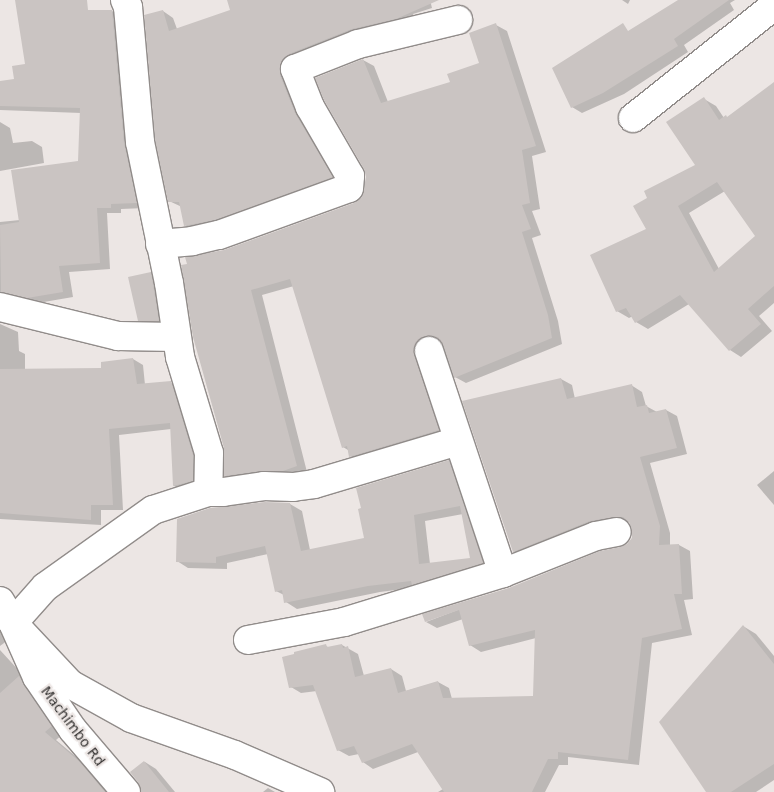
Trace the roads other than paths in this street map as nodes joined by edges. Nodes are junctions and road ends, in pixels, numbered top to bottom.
1 (126, 0) edge
2 (774, 6) edge
3 (458, 20) dead end
4 (633, 118) dead end
5 (160, 244) junction
6 (0, 307) edge
7 (176, 337) junction
8 (429, 351) dead end
9 (458, 441) junction
10 (208, 492) junction
11 (617, 532) dead end
12 (503, 573) junction
13 (7, 612) edge
14 (248, 640) dead end
15 (126, 792) edge
16 (320, 792) edge

1 - 5 street
2 - 4 street
3 - 5 street
5 - 7 street
6 - 7 street
7 - 10 street
8 - 9 street
9 - 10 street
9 - 12 street
10 - 13 street
11 - 12 street
12 - 14 street
13 - 15 street, Machimbo Rd
13 - 16 street

